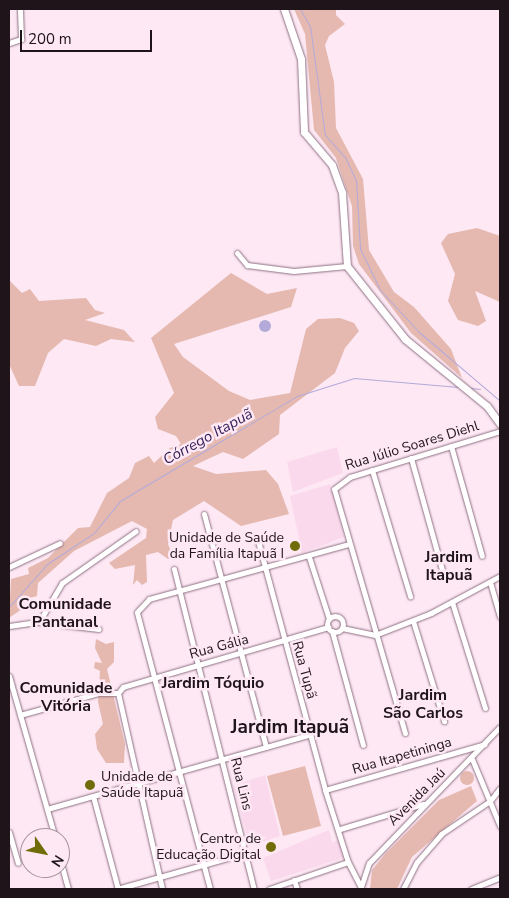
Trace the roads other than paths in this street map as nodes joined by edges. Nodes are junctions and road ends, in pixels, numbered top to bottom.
1 (20, 9) edge
2 (284, 9) edge
3 (9, 43) edge
4 (237, 253) dead end
5 (347, 266) junction
6 (500, 424) edge
7 (500, 431) edge
8 (451, 446) junction
9 (411, 458) junction
10 (372, 470) junction
11 (204, 514) dead end
12 (136, 531) dead end
13 (258, 541) dead end
14 (60, 543) dead end
15 (349, 544) junction
16 (482, 556) dead end
17 (309, 557) junction
18 (9, 567) edge
19 (174, 569) dead end
20 (265, 569) junction
21 (500, 576) edge
22 (444, 577) dead end
23 (219, 581) junction
24 (490, 582) junction
25 (178, 592) junction
26 (410, 596) dead end
27 (452, 602) junction
28 (500, 617) edge
29 (329, 619) junction
30 (40, 622) junction
31 (413, 622) junction
32 (9, 626) edge
33 (342, 628) junction
34 (99, 629) dead end
35 (330, 629) junction
36 (375, 635) junction
37 (284, 641) junction
38 (240, 654) junction
39 (197, 664) junction
40 (9, 676) edge
41 (153, 678) junction
42 (118, 693) junction
43 (485, 708) dead end
44 (20, 715) junction
45 (444, 721) dead end
46 (500, 727) edge
47 (405, 733) dead end
48 (309, 735) junction
49 (485, 744) junction
50 (363, 745) dead end
51 (266, 747) junction
52 (472, 759) junction
53 (223, 760) junction
54 (179, 772) junction
55 (137, 782) junction
56 (500, 788) edge
57 (325, 790) junction
58 (93, 796) junction
59 (490, 802) junction
60 (426, 803) junction
61 (47, 809) junction
62 (500, 826) edge
63 (52, 828) edge
64 (340, 829) junction
65 (9, 832) edge
66 (245, 853) junction
67 (348, 862) junction
68 (18, 863) dead end
69 (205, 865) junction
70 (500, 877) edge
71 (159, 878) junction
72 (294, 880) junction
73 (361, 888) edge
74 (117, 889) edge
75 (162, 889) edge
76 (210, 889) edge
77 (254, 889) edge
78 (269, 889) edge
79 (297, 889) edge
80 (403, 889) edge
81 (470, 889) edge

1 - 3 street
2 - 5 street
4 - 5 street
5 - 6 street
7 - 8 street, Rua Júlio Soares Diehl
8 - 9 street, Rua Júlio Soares Diehl
8 - 16 street
9 - 10 street, Rua Júlio Soares Diehl
9 - 22 street
10 - 15 street, Rua Júlio Soares Diehl
10 - 26 street
11 - 23 street
12 - 30 street
13 - 20 street, Rua Tupã
14 - 18 street
15 - 17 street
15 - 36 street
17 - 20 street
17 - 29 street
19 - 25 street, Rua Lins
20 - 23 street
20 - 37 street, Rua Tupã
21 - 24 street
23 - 25 street
23 - 38 street
24 - 27 street
24 - 28 street
25 - 39 street, Rua Lins
25 - 41 street
27 - 31 street
27 - 43 street
29 - 33 street
29 - 35 street
30 - 32 street
30 - 34 street
31 - 36 street
31 - 45 street
33 - 35 street, Rua Gália
33 - 36 street
35 - 37 street, Rua Gália
35 - 50 street
36 - 47 street
37 - 38 street, Rua Gália
37 - 48 street, Rua Tupã
38 - 39 street, Rua Gália
38 - 51 street
39 - 41 street, Rua Gália
39 - 53 street, Rua Lins
40 - 44 street
41 - 42 street, Rua Gália
41 - 54 street
42 - 44 street
42 - 55 street
44 - 61 street
46 - 49 street, Avenida Jaú
48 - 51 street
48 - 57 street, Rua Tupã
49 - 52 street, Avenida Jaú
49 - 57 street, Rua Itapetininga
51 - 53 street
52 - 59 street
52 - 60 street, Avenida Jaú
53 - 54 street
53 - 66 street, Rua Lins
54 - 55 street
54 - 69 street
55 - 58 street
55 - 71 street
56 - 59 street
57 - 64 street, Rua Tupã
58 - 61 street
58 - 74 street
59 - 62 street
59 - 80 street
60 - 64 street
60 - 73 street, Avenida Jaú
61 - 63 street
64 - 67 street, Rua Tupã
65 - 68 street
66 - 69 street
66 - 77 street, Rua Lins
67 - 72 street
67 - 73 street, Rua Tupã
69 - 71 street
69 - 76 street
70 - 81 street
71 - 74 street
71 - 75 street
72 - 78 street
72 - 79 street

